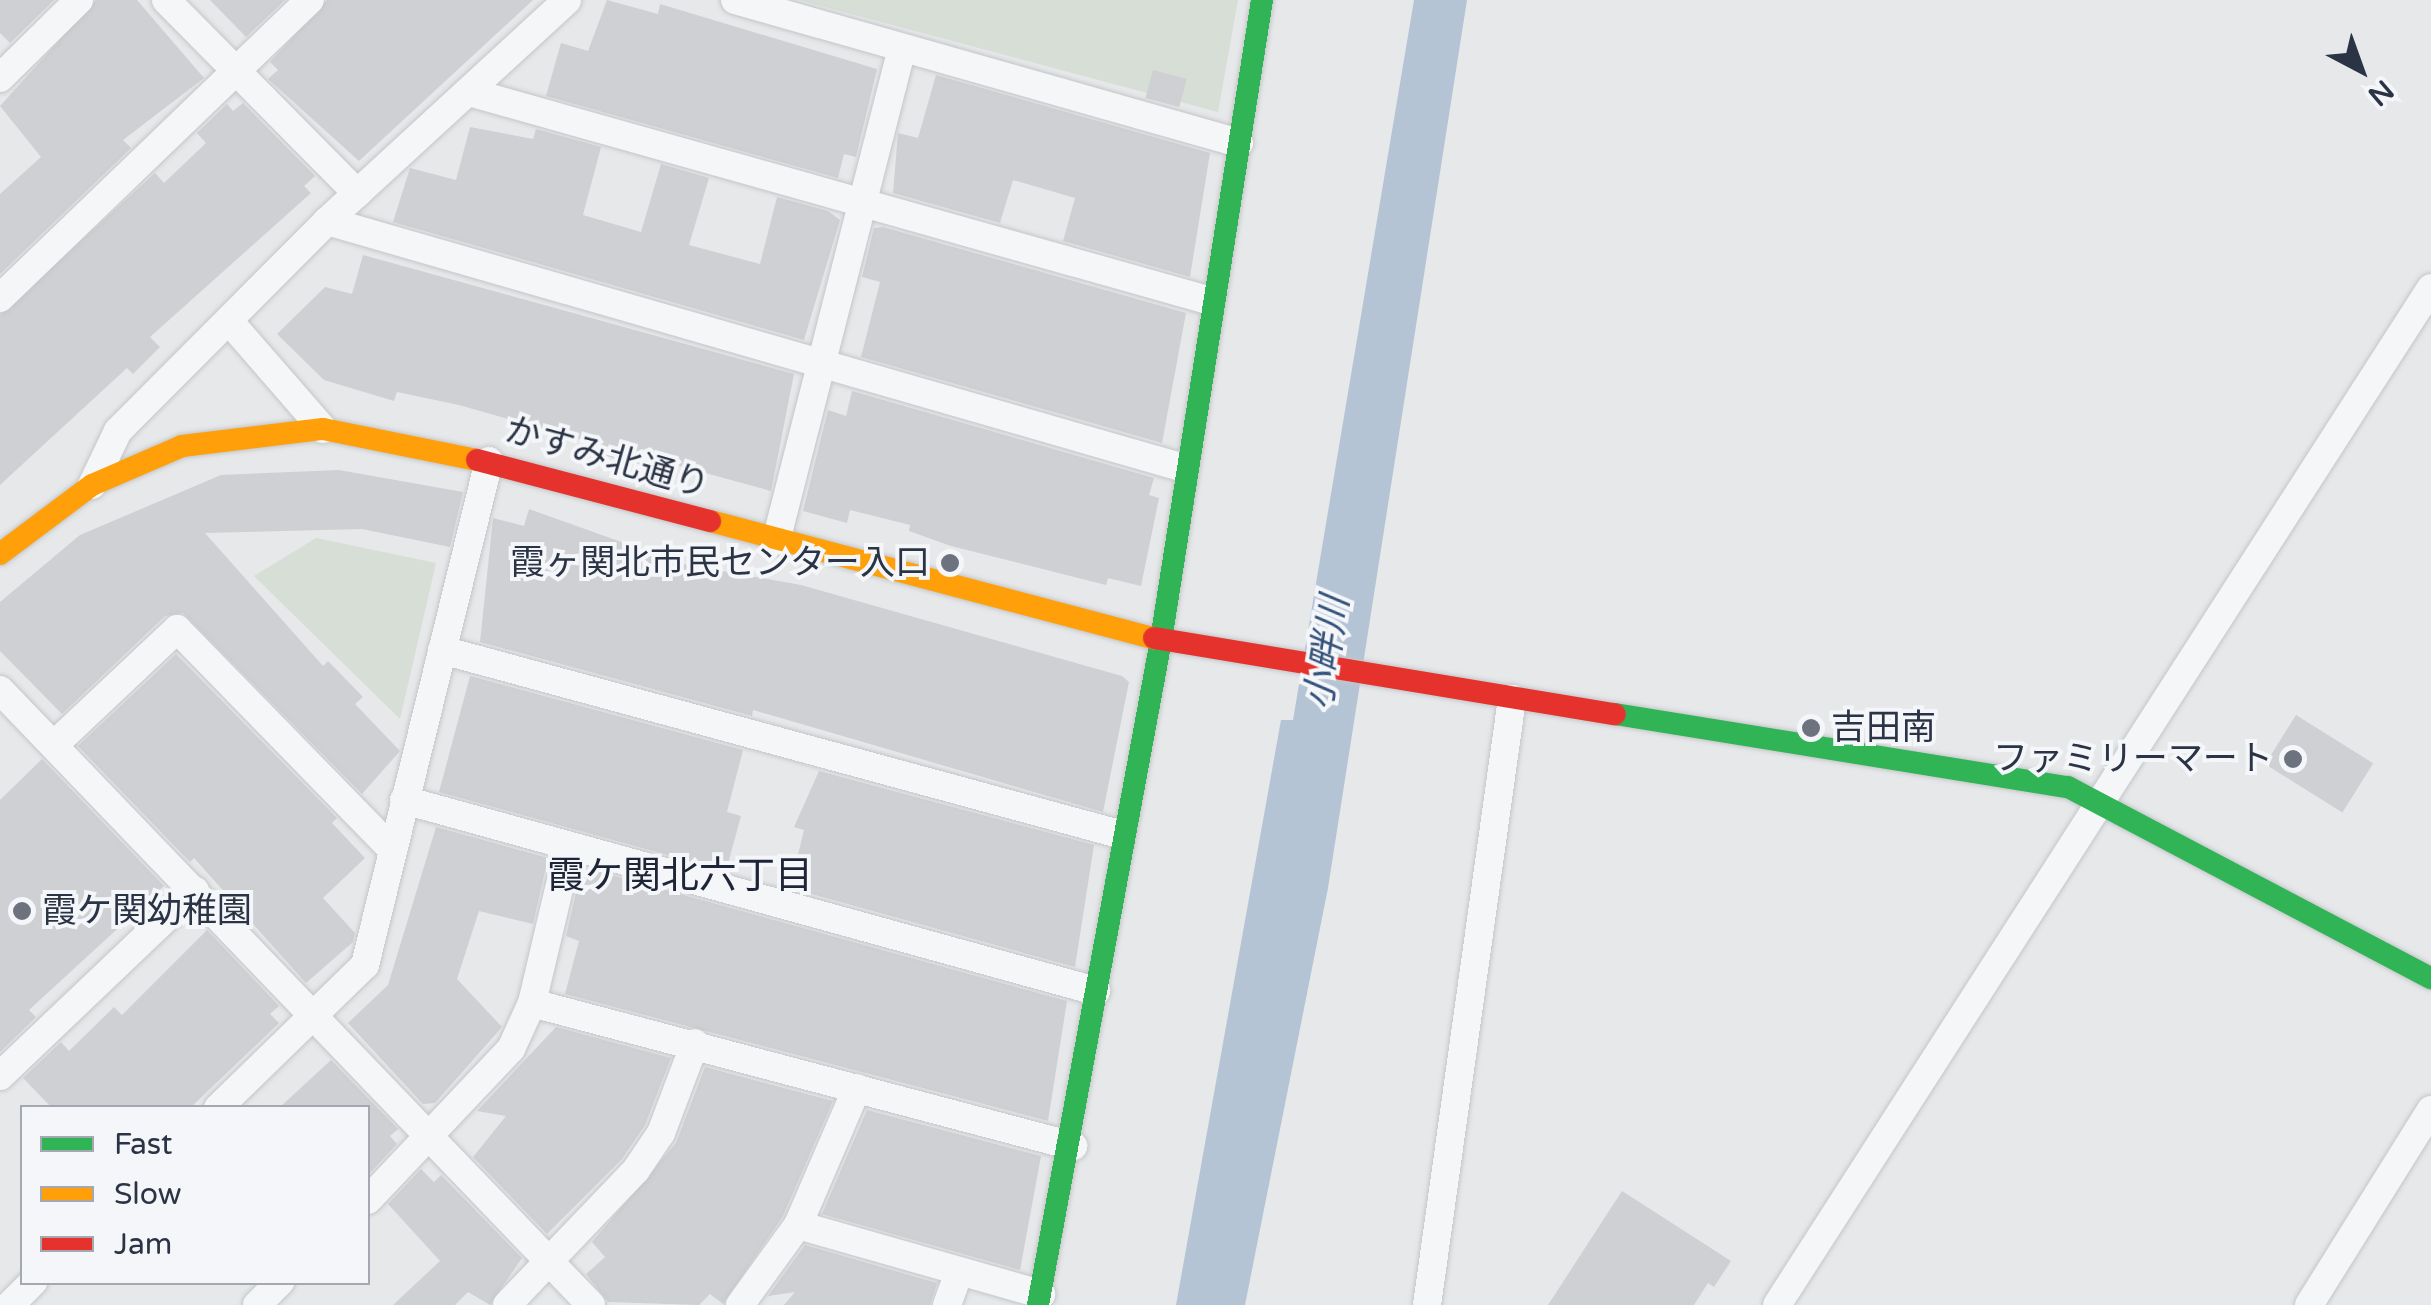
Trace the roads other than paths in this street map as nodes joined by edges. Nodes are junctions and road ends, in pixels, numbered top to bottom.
1 (79, 0) edge
2 (166, 0) edge
3 (310, 0) edge
4 (568, 0) edge
5 (735, 0) edge
6 (1262, 0) edge
7 (902, 48) junction
8 (235, 70) junction
9 (0, 78) edge
10 (469, 92) junction
11 (1239, 143) junction
12 (357, 193) junction
13 (862, 202) junction
14 (326, 221) junction
15 (2431, 288) edge
16 (0, 298) edge
17 (1211, 301) junction
18 (229, 320) junction
19 (822, 361) junction
20 (323, 429) junction
21 (489, 461) junction
22 (1184, 468) junction
23 (92, 485) junction
24 (776, 541) junction
25 (0, 554) edge
26 (1160, 640) junction
27 (442, 650) junction
28 (0, 690) edge
29 (1503, 698) junction
30 (54, 745) junction
31 (404, 800) junction
32 (2104, 802) junction
33 (1119, 834) junction
34 (389, 846) junction
35 (568, 851) junction
36 (194, 890) junction
37 (2431, 978) edge
38 (1096, 991) junction
39 (532, 1002) junction
40 (316, 1014) junction
41 (695, 1043) junction
42 (0, 1076) edge
43 (856, 1088) junction
44 (221, 1105) edge
45 (2431, 1110) edge
46 (435, 1137) junction
47 (1073, 1146) junction
48 (370, 1198) edge
49 (798, 1225) junction
50 (551, 1263) junction
51 (958, 1275) junction
52 (30, 1285) edge
53 (277, 1285) edge
54 (1039, 1300) edge
55 (10, 1305) edge
56 (256, 1305) edge
57 (507, 1305) edge
58 (591, 1305) edge
59 (740, 1305) edge
60 (947, 1305) edge
61 (1428, 1305) edge
62 (1777, 1305) edge
63 (2309, 1305) edge

1 - 9 street
2 - 8 street
3 - 8 street
4 - 10 street
5 - 7 street
6 - 11 street
7 - 11 street
7 - 13 street
8 - 12 street
8 - 16 street
10 - 12 street
10 - 13 street
11 - 17 street
12 - 14 street
13 - 17 street
13 - 19 street
14 - 18 street
14 - 19 street
15 - 32 street
17 - 22 street
18 - 20 street
18 - 23 street
19 - 22 street
19 - 24 street
20 - 21 street, かすみ北通り
20 - 23 street, かすみ北通り
21 - 24 street, かすみ北通り
21 - 27 street
22 - 26 street
23 - 25 street, かすみ北通り
24 - 26 street, かすみ北通り
26 - 29 street, かすみ北通り
26 - 33 street
27 - 31 street
27 - 33 street
28 - 30 street
29 - 32 street, かすみ北通り
29 - 61 street
30 - 34 street
30 - 36 street
31 - 34 street
31 - 35 street
32 - 37 street, かすみ北通り
32 - 62 street
33 - 38 street
34 - 40 street
35 - 38 street
35 - 39 street
36 - 40 street
36 - 42 street
38 - 47 street
39 - 41 street
39 - 46 street
40 - 44 street
40 - 46 street
41 - 43 street
41 - 50 street
43 - 47 street
43 - 49 street
45 - 63 street
46 - 48 street
46 - 50 street
47 - 54 street
49 - 51 street
49 - 59 street
50 - 57 street
50 - 58 street
51 - 54 street
51 - 60 street
52 - 55 street
53 - 56 street

